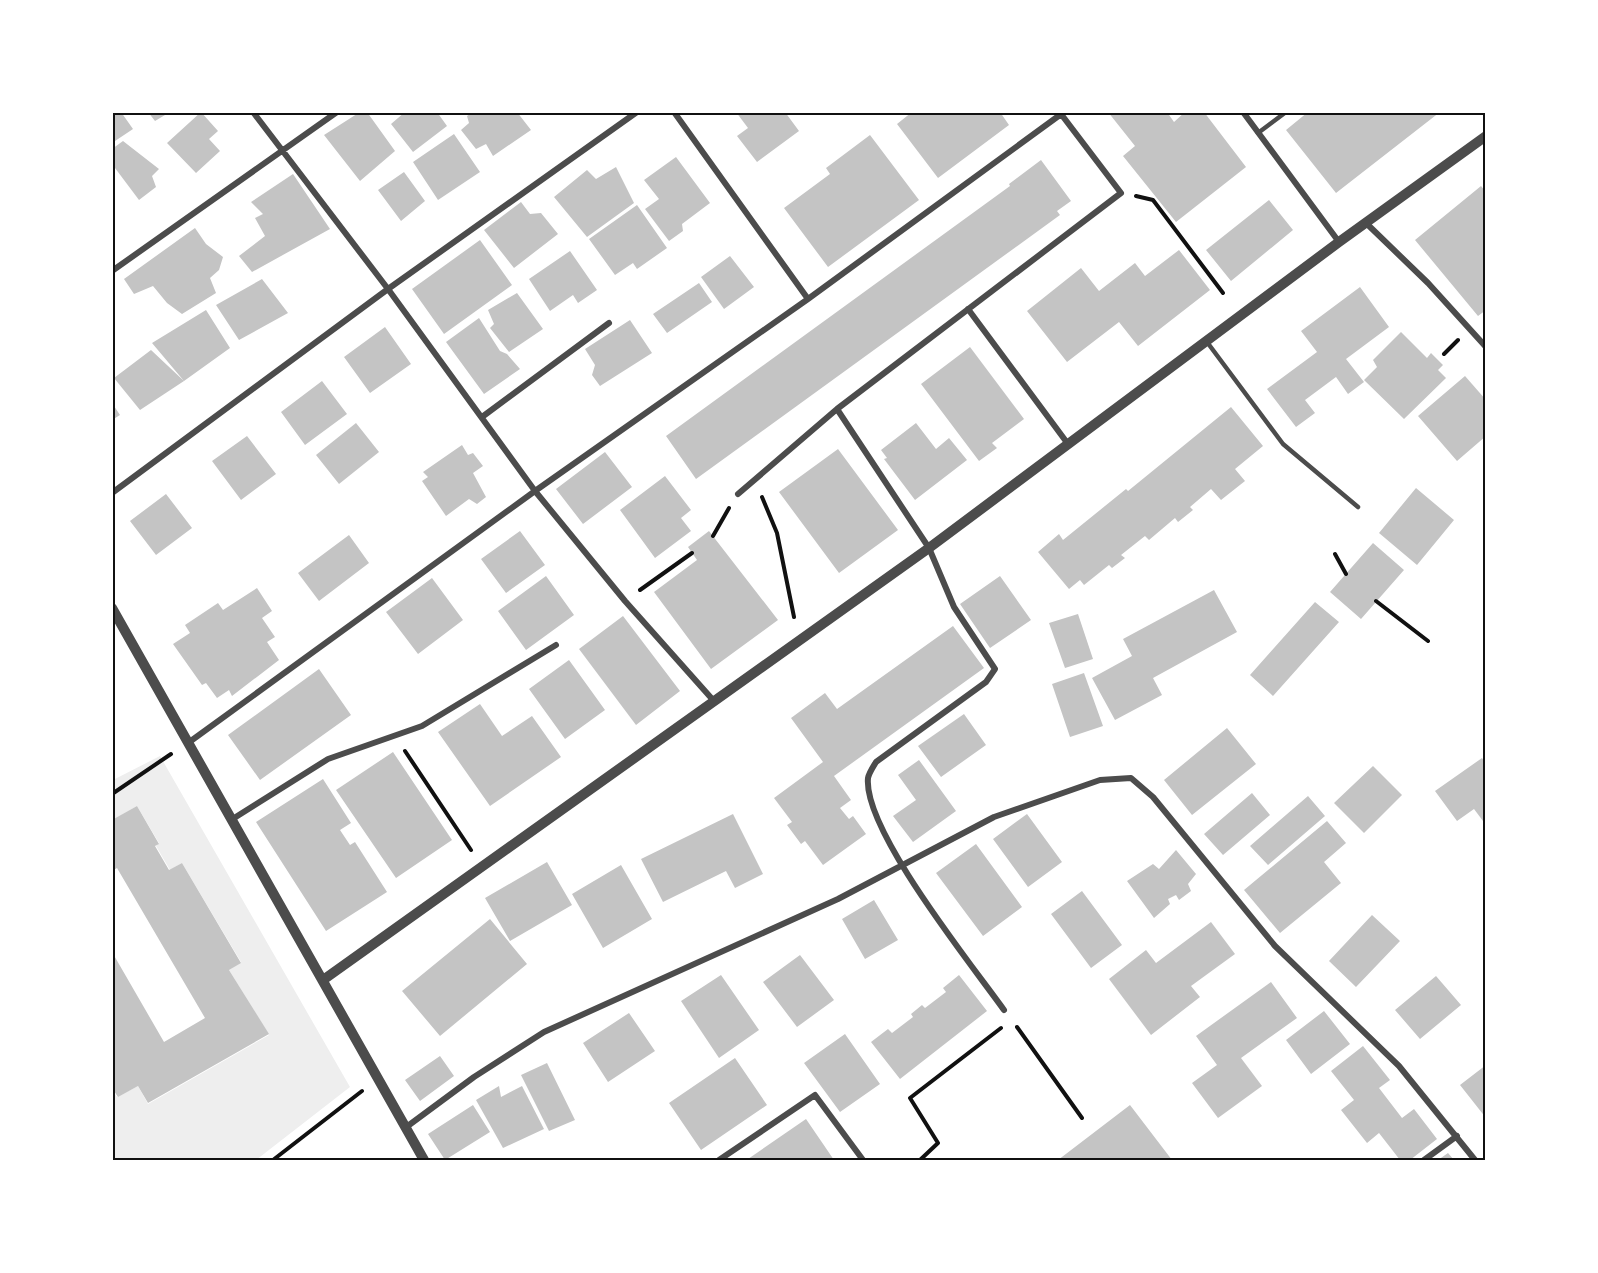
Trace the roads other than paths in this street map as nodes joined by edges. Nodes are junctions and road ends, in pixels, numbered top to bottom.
1 (253, 112) edge
2 (337, 112) edge
3 (637, 112) edge
4 (674, 112) edge
5 (1243, 112) edge
6 (1286, 112) edge
7 (1063, 113) edge
8 (1258, 133) junction
9 (1485, 136) edge
10 (281, 152) junction
11 (1366, 223) junction
12 (1339, 242) junction
13 (112, 271) edge
14 (388, 289) junction
15 (808, 299) junction
16 (968, 309) junction
17 (609, 323) dead end
18 (1206, 340) junction
19 (1485, 347) edge
20 (837, 409) junction
21 (482, 417) junction
22 (1068, 444) junction
23 (535, 490) junction
24 (112, 493) edge
25 (738, 494) road end
26 (1358, 507) dead end
27 (929, 549) junction
28 (112, 608) edge
29 (556, 645) dead end
30 (713, 700) junction
31 (188, 743) junction
32 (231, 820) junction
33 (900, 865) junction
34 (323, 980) junction
35 (1004, 1010) dead end
36 (405, 1128) junction
37 (1456, 1136) junction
38 (424, 1161) edge
39 (719, 1161) edge
40 (864, 1161) edge
41 (1424, 1161) edge
42 (1475, 1161) edge

1 - 10 street
2 - 10 street
3 - 14 street
4 - 15 street
5 - 8 street
6 - 8 lane
7 - 15 street
7 - 16 street
8 - 12 street
9 - 11 street
10 - 13 street
10 - 14 street
11 - 12 street
11 - 19 street
12 - 18 street
14 - 21 street
14 - 24 street
15 - 23 street
16 - 20 street
16 - 22 street
17 - 21 street
18 - 22 street
18 - 26 lane
20 - 25 street
20 - 27 street
21 - 23 street
22 - 27 street
23 - 30 street
23 - 31 street
27 - 30 street
27 - 33 street
28 - 31 street
29 - 32 street
30 - 34 street
31 - 32 street
32 - 34 street
33 - 35 street
33 - 36 street
33 - 37 street
34 - 36 street
36 - 38 street
37 - 41 street
37 - 42 street
39 - 40 street

